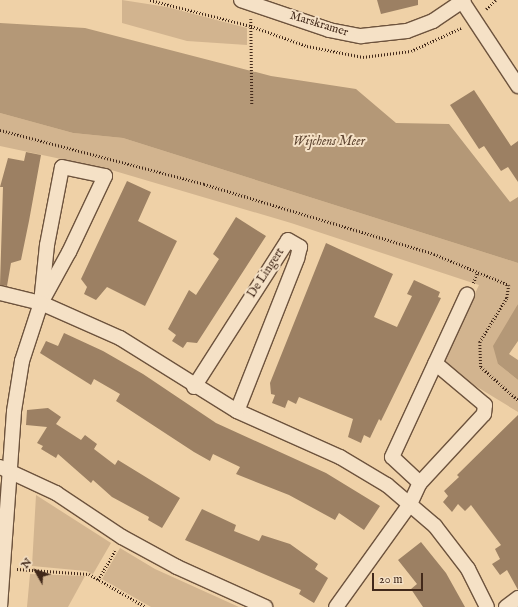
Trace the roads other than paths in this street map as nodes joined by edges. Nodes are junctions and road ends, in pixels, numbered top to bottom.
1 (246, 1) edge
2 (463, 1) edge
3 (518, 86) edge
4 (0, 293) edge
5 (467, 295) dead end
6 (41, 303) junction
7 (435, 363) junction
8 (194, 386) junction
9 (237, 411) junction
10 (5, 468) edge
11 (420, 483) junction
12 (410, 504) junction
13 (518, 598) edge
14 (0, 607) edge
15 (265, 607) edge
16 (336, 607) edge
17 (487, 607) edge
18 (506, 607) edge

1 - 2 street, Marskramer
2 - 3 street, Marskramer
4 - 6 street
5 - 7 street
6 - 6 street
6 - 8 street
6 - 10 street
7 - 11 street
7 - 11 street
8 - 9 street
8 - 9 street, De Lingert
9 - 12 street
10 - 14 street
10 - 15 street
11 - 12 street
12 - 16 street
12 - 17 street
13 - 18 street

